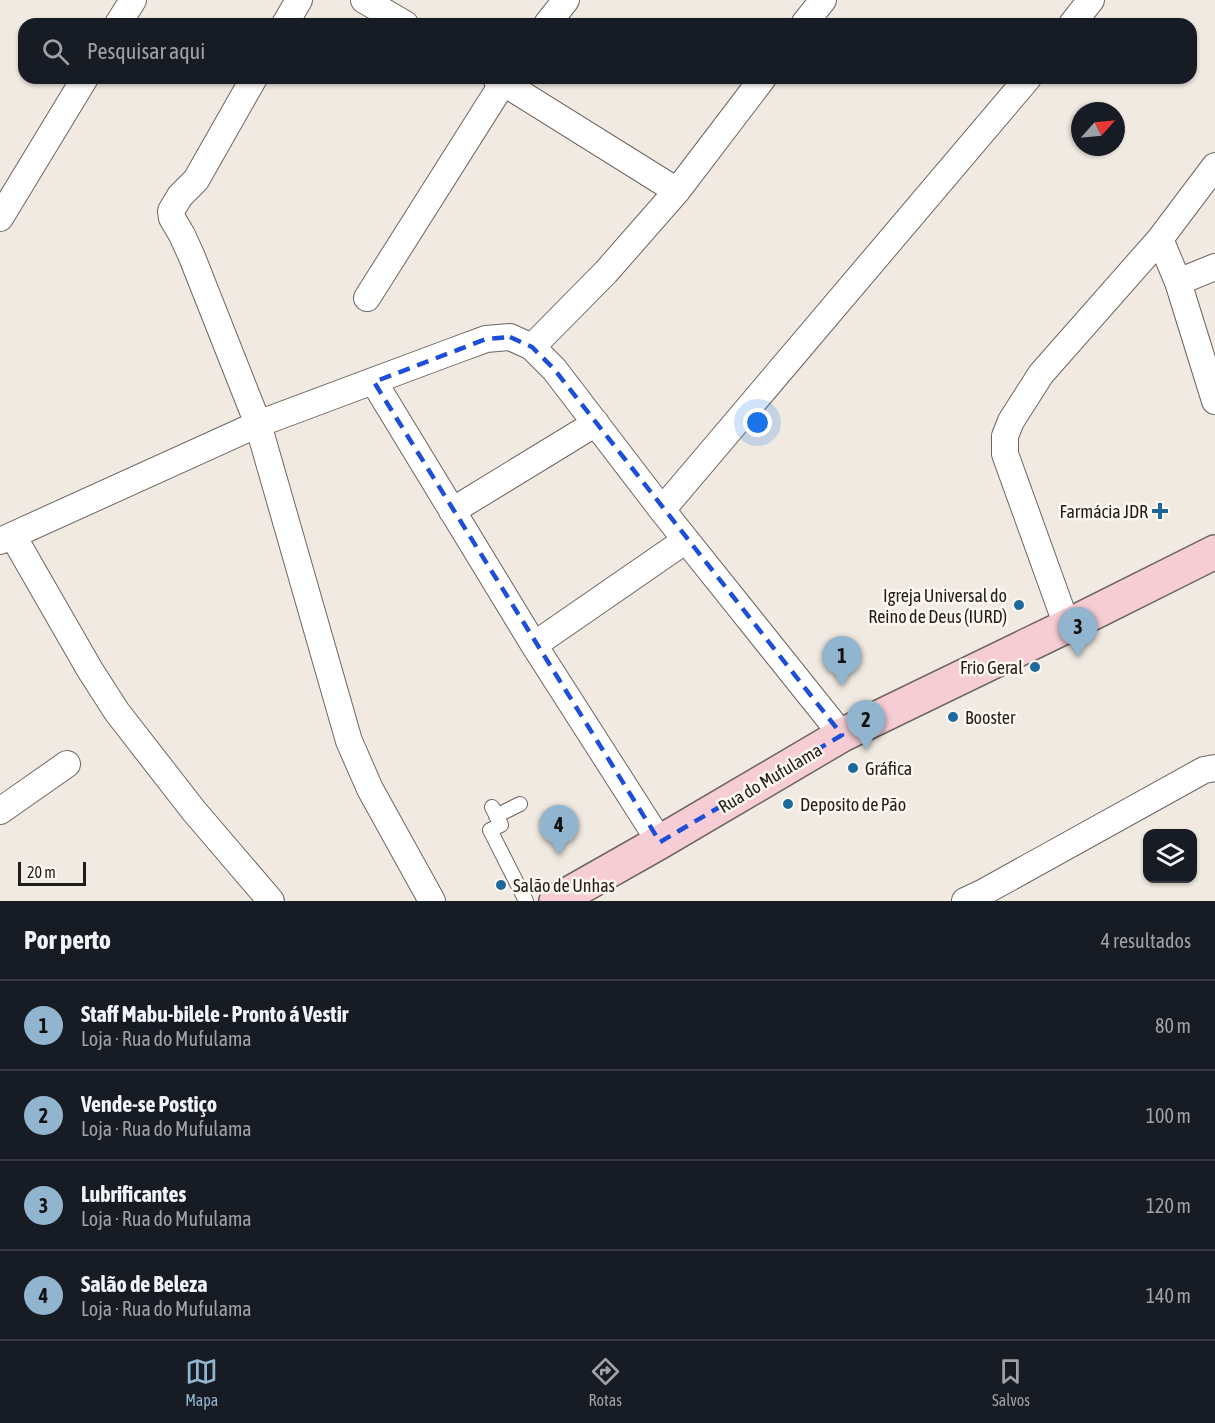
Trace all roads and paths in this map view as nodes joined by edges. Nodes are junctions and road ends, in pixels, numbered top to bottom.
1 (133, 0) edge
2 (299, 0) edge
3 (364, 0) edge
4 (566, 0) edge
5 (823, 0) edge
6 (1091, 0) edge
7 (122, 18) edge
8 (288, 18) edge
9 (395, 18) edge
10 (552, 18) edge
11 (809, 18) edge
12 (1077, 18) edge
13 (81, 84) edge
14 (251, 84) edge
15 (499, 84) edge
16 (510, 84) edge
17 (758, 84) edge
18 (1023, 84) edge
19 (1215, 166) edge
20 (677, 190) junction
21 (0, 218) edge
22 (1160, 239) junction
23 (1215, 267) edge
24 (1178, 282) junction
25 (367, 298) dead end
26 (532, 347) junction
27 (374, 382) junction
28 (1215, 401) edge
29 (596, 423) junction
30 (258, 424) junction
31 (662, 510) junction
32 (452, 511) junction
33 (6, 539) edge
34 (686, 540) junction
35 (1215, 552) edge
36 (1067, 626) junction
37 (534, 645) junction
38 (842, 735) junction
39 (67, 764) dead end
40 (1215, 768) edge
41 (520, 804) dead end
42 (0, 811) edge
43 (660, 842) junction
44 (272, 901) edge
45 (432, 901) edge
46 (526, 901) edge
47 (556, 901) edge
48 (965, 901) edge

1 - 7 street
2 - 8 street
3 - 9 street
4 - 10 street
5 - 11 street
6 - 12 street
13 - 21 street
14 - 30 street
15 - 25 street
16 - 20 street
17 - 20 street
18 - 31 street
19 - 22 street
20 - 26 street
22 - 24 street
22 - 36 street
23 - 24 street
24 - 28 street
26 - 27 street
26 - 29 street
27 - 30 street
27 - 32 street
29 - 31 street
29 - 32 street
30 - 33 street
30 - 45 street
31 - 34 street
32 - 37 street
33 - 44 street
34 - 37 street
34 - 38 street
35 - 36 street, Rua do Mufulama
36 - 38 street, Rua do Mufulama
37 - 43 street
38 - 43 street, Rua do Mufulama
39 - 42 street
40 - 48 street
41 - 46 lane
43 - 47 street, Rua do Mufulama

